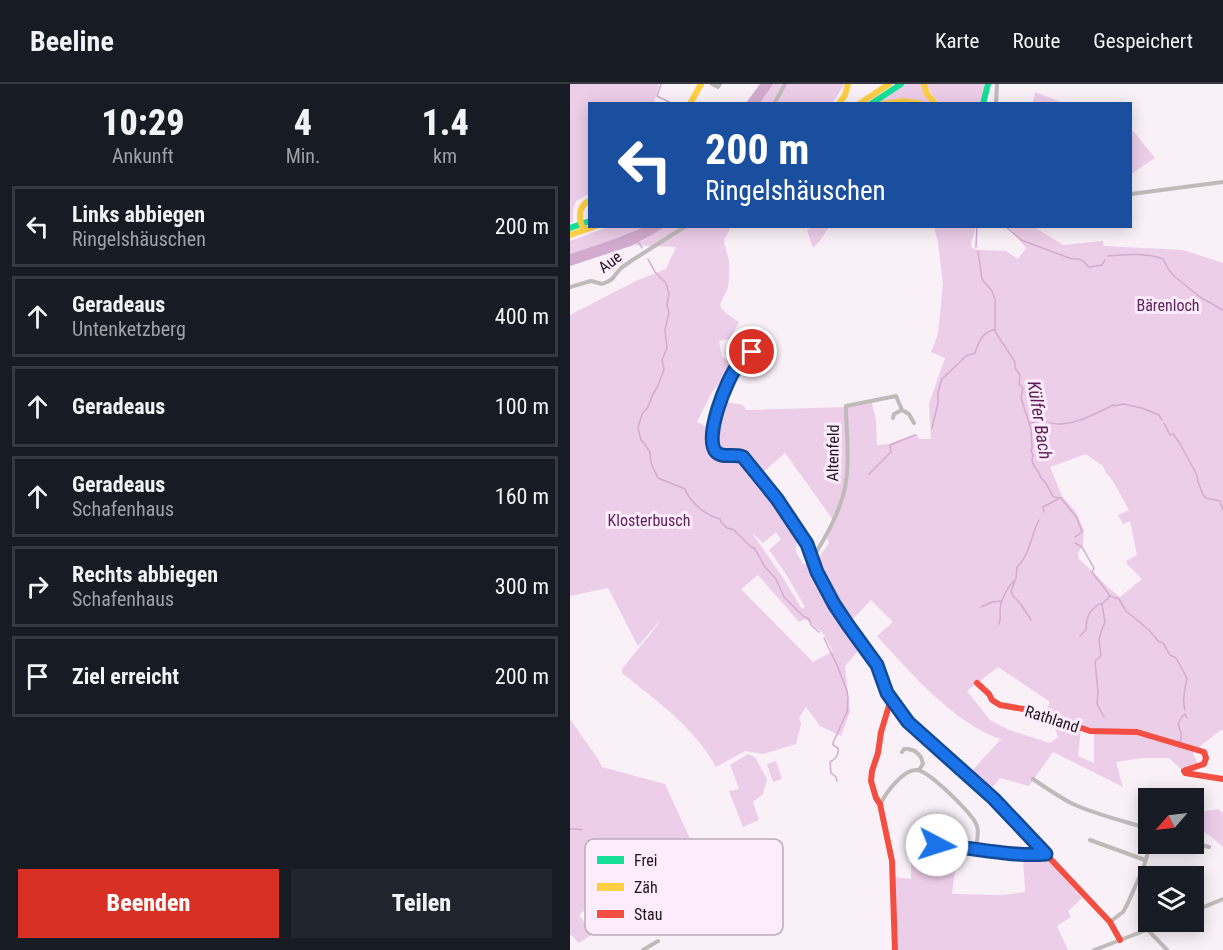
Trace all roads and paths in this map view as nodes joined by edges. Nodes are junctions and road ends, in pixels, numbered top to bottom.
1 (701, 84) edge
2 (712, 84) edge
3 (720, 84) edge
4 (784, 84) edge
5 (848, 84) edge
6 (889, 84) edge
7 (901, 84) edge
8 (924, 84) edge
9 (988, 84) edge
10 (997, 84) edge
11 (691, 102) edge
12 (775, 102) edge
13 (840, 102) edge
14 (862, 102) edge
15 (874, 102) edge
16 (892, 102) edge
17 (917, 102) edge
18 (934, 102) edge
19 (984, 102) edge
20 (996, 102) edge
21 (1223, 182) edge
22 (1132, 194) edge
23 (588, 201) edge
24 (588, 222) edge
25 (582, 227) junction
26 (588, 227) edge
27 (570, 228) edge
28 (683, 228) edge
29 (570, 235) edge
30 (570, 287) edge
31 (762, 339) dead end
32 (902, 410) junction
33 (893, 418) dead end
34 (914, 423) dead end
35 (812, 558) junction
36 (977, 683) dead end
37 (891, 699) junction
38 (902, 752) dead end
39 (919, 770) junction
40 (1033, 779) dead end
41 (1223, 779) edge
42 (880, 804) junction
43 (1138, 826) edge
44 (1090, 840) dead end
45 (918, 841) dead end
46 (1204, 846) edge
47 (1209, 847) dead end
48 (976, 849) junction
49 (1046, 854) junction
50 (1147, 854) edge
51 (1145, 860) junction
52 (1144, 866) edge
53 (1138, 880) edge
54 (1223, 899) edge
55 (1204, 907) edge
56 (1110, 922) junction
57 (1142, 932) edge
58 (1150, 932) edge
59 (1120, 940) junction
60 (658, 941) dead end
61 (643, 950) edge
62 (895, 950) edge
63 (1094, 950) edge
64 (1167, 950) edge

1 - 11 main road
2 - 3 street
4 - 12 street
5 - 13 main road
6 - 14 main road
7 - 15 main road
8 - 18 main road
9 - 19 main road
10 - 20 street
16 - 17 main road
21 - 22 street
23 - 25 main road
24 - 25 main road
25 - 26 main road
25 - 27 main road
25 - 29 main road
28 - 30 street, Aue
31 - 35 main road
32 - 33 street
32 - 34 street, Altenfeld
32 - 35 street, Altenfeld
35 - 37 main road
36 - 41 main road, Rathland
37 - 42 main road
37 - 49 main road
38 - 39 street
39 - 42 street
39 - 48 street
40 - 43 street
42 - 62 main road
44 - 51 street
45 - 48 street
46 - 47 street
48 - 49 street
49 - 56 main road
50 - 51 street
51 - 52 street
53 - 56 street
54 - 55 street
56 - 59 main road
57 - 59 street
58 - 64 street
59 - 63 street
60 - 61 street

